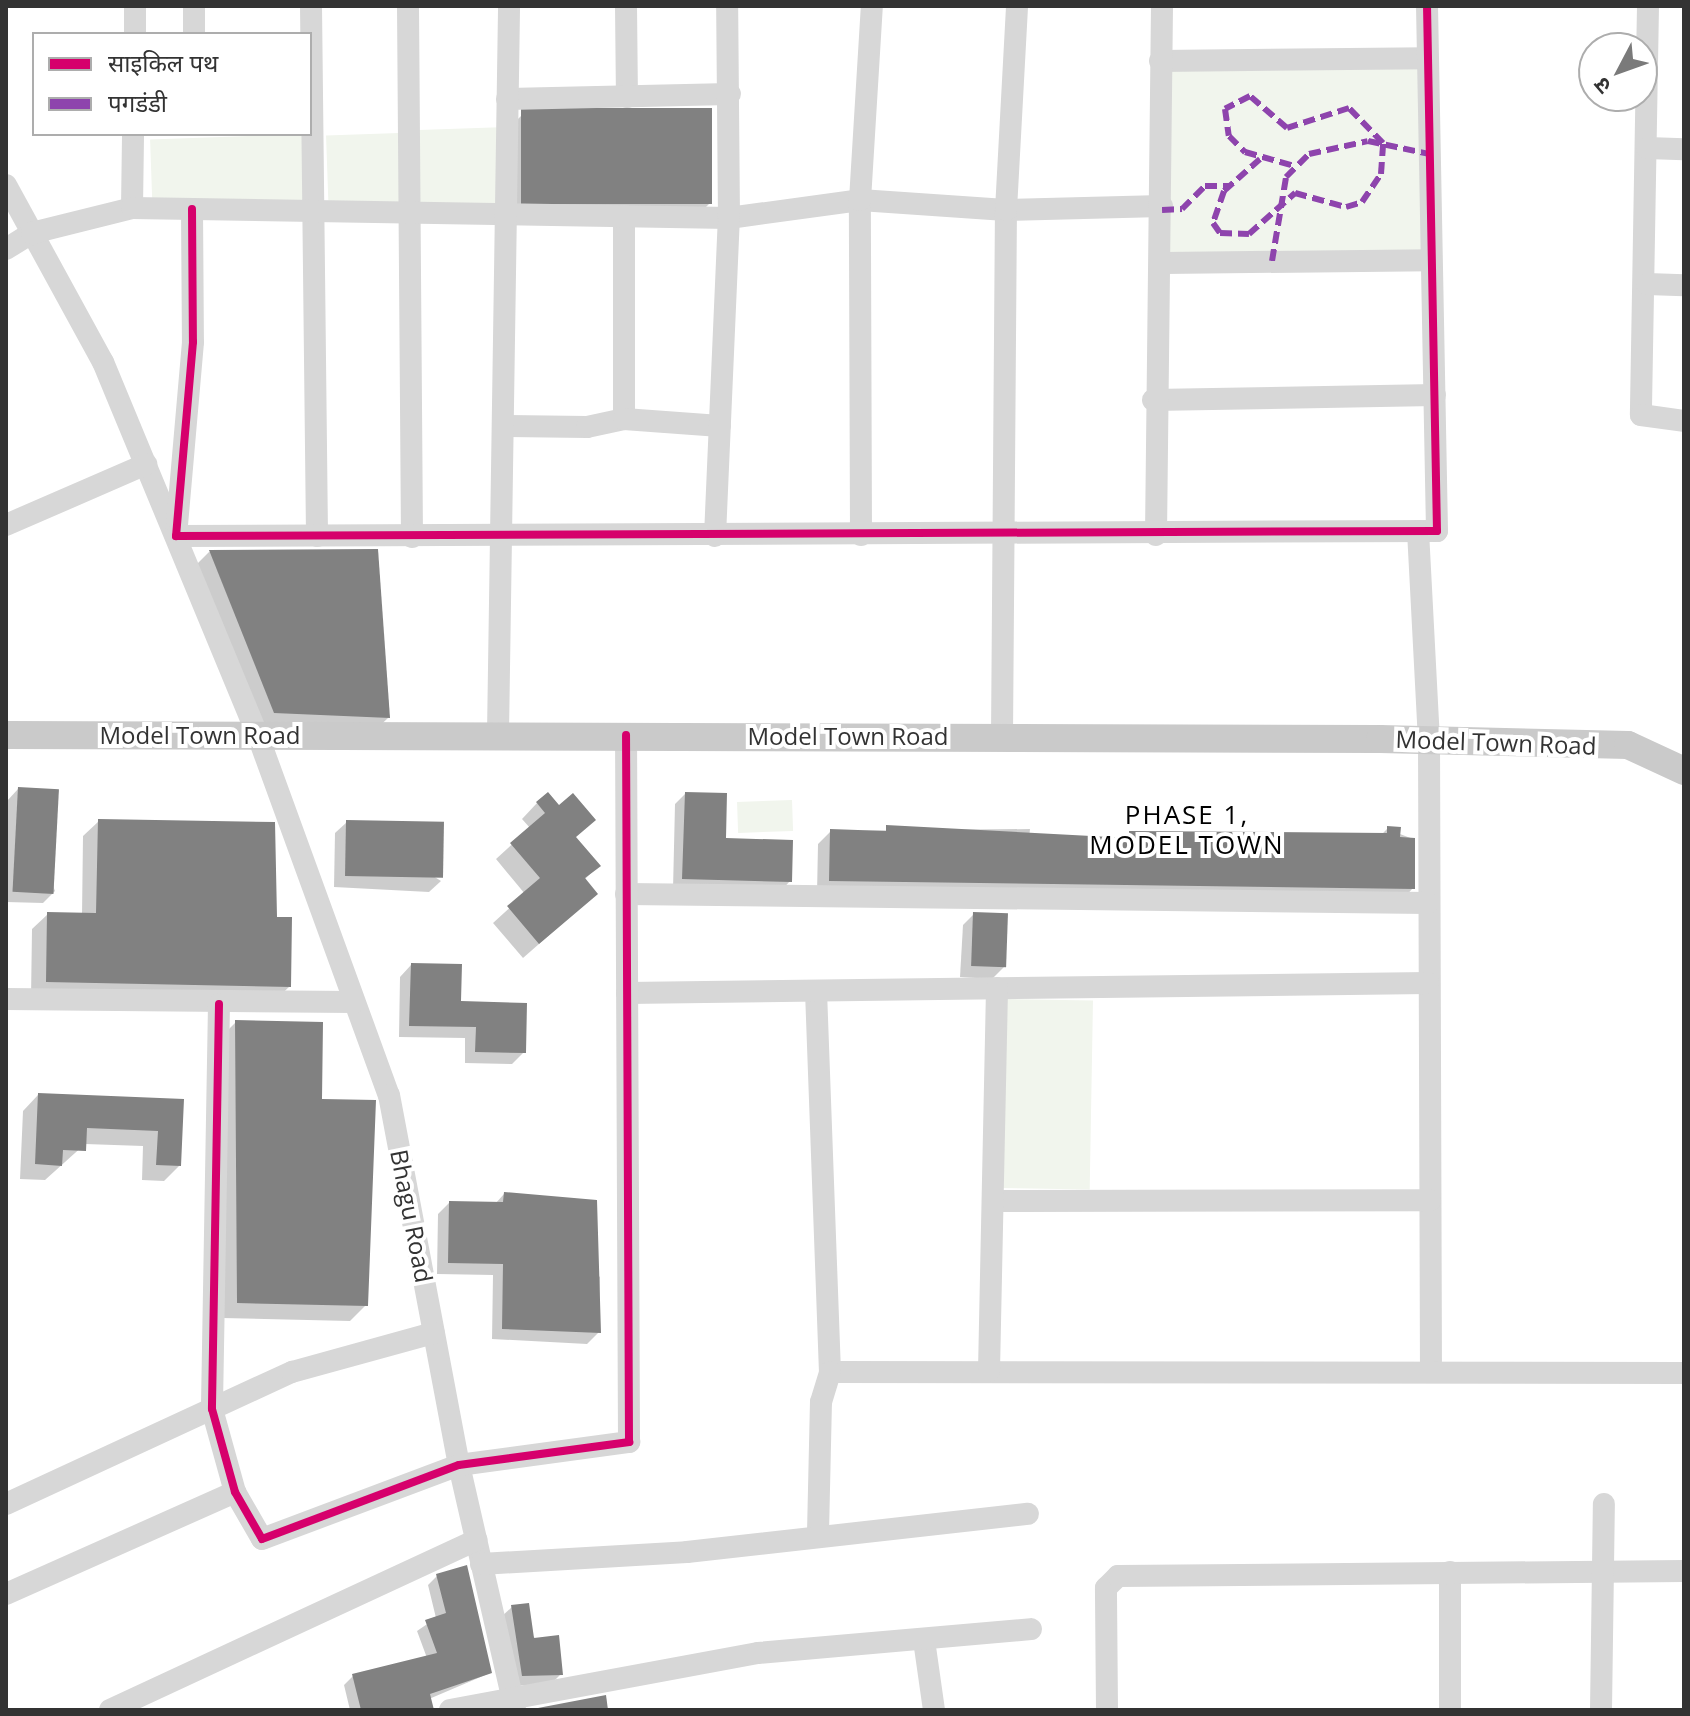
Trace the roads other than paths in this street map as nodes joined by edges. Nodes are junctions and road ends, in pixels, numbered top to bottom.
1 (135, 6) edge
2 (194, 6) edge
3 (311, 6) edge
4 (408, 6) edge
5 (509, 6) edge
6 (626, 6) edge
7 (727, 6) edge
8 (872, 6) edge
9 (1017, 6) edge
10 (1162, 6) edge
11 (1427, 6) edge
12 (1648, 6) edge
13 (135, 32) edge
14 (194, 32) edge
15 (311, 32) edge
16 (1427, 58) junction
17 (1160, 61) junction
18 (730, 94) junction
19 (627, 97) junction
20 (507, 99) junction
21 (312, 108) edge
22 (133, 136) edge
23 (1647, 148) junction
24 (1684, 149) edge
25 (6, 185) edge
26 (860, 200) junction
27 (1162, 206) junction
28 (132, 208) junction
29 (192, 209) junction
30 (1006, 210) junction
31 (313, 211) junction
32 (409, 213) junction
33 (506, 214) junction
34 (624, 216) junction
35 (729, 218) junction
36 (32, 233) junction
37 (6, 249) edge
38 (1431, 260) junction
39 (1164, 263) junction
40 (1647, 284) junction
41 (1684, 285) edge
42 (1435, 395) junction
43 (1153, 400) junction
44 (624, 419) junction
45 (1684, 421) edge
46 (503, 426) junction
47 (720, 426) junction
48 (146, 464) junction
49 (6, 525) edge
50 (1418, 531) junction
51 (861, 535) junction
52 (1156, 535) junction
53 (176, 536) junction
54 (317, 536) junction
55 (715, 536) junction
56 (412, 537) junction
57 (501, 537) junction
58 (1004, 537) junction
59 (498, 734) junction
60 (6, 735) edge
61 (626, 735) junction
62 (258, 736) junction
63 (1002, 737) junction
64 (1429, 740) junction
65 (1684, 771) edge
66 (626, 894) junction
67 (1428, 903) junction
68 (1428, 983) junction
69 (997, 988) junction
70 (816, 991) junction
71 (627, 993) junction
72 (6, 999) edge
73 (354, 1002) junction
74 (219, 1004) junction
75 (1430, 1200) junction
76 (994, 1201) junction
77 (434, 1333) junction
78 (1431, 1369) junction
79 (989, 1371) junction
80 (830, 1372) junction
81 (1684, 1373) edge
82 (212, 1409) junction
83 (459, 1465) junction
84 (235, 1492) junction
85 (6, 1504) edge
86 (1604, 1504) dead end
87 (1028, 1514) dead end
88 (818, 1533) junction
89 (476, 1540) junction
90 (481, 1564) junction
91 (1603, 1571) junction
92 (1684, 1571) edge
93 (1450, 1572) junction
94 (6, 1594) edge
95 (1031, 1629) dead end
96 (924, 1640) junction
97 (513, 1702) edge
98 (110, 1710) edge
99 (450, 1710) edge
100 (934, 1710) edge
101 (1107, 1710) edge
102 (1450, 1710) edge
103 (1601, 1710) edge

1 - 13 street
2 - 14 street
3 - 15 street
4 - 32 street
5 - 20 street
6 - 19 street
7 - 18 street
8 - 26 street
9 - 30 street
10 - 17 street
11 - 16 street
12 - 23 street
16 - 17 street
16 - 38 street
17 - 27 street
18 - 19 street
18 - 35 street
19 - 20 street
20 - 33 street
21 - 31 street
22 - 28 street
23 - 24 street
23 - 40 street
25 - 36 street, Bhagu Road
26 - 30 street
26 - 35 street
26 - 51 street
27 - 30 street
27 - 39 street
28 - 29 street
28 - 36 street
29 - 31 street
29 - 53 street
30 - 58 street
31 - 32 street
31 - 54 street
32 - 33 street
32 - 56 street
33 - 34 street
33 - 46 street
34 - 35 street
34 - 44 street
35 - 47 street
36 - 37 street
36 - 48 street, Bhagu Road
38 - 39 street
38 - 42 street
39 - 43 street
40 - 41 street
40 - 45 street
42 - 43 street
42 - 50 street
43 - 52 street
44 - 46 street
44 - 47 street
46 - 57 street
47 - 55 street
48 - 49 street
48 - 53 street, Bhagu Road
50 - 52 street
50 - 64 street
51 - 55 street
51 - 58 street
52 - 58 street
53 - 54 street
53 - 62 street, Bhagu Road
54 - 56 street
55 - 57 street
56 - 57 street
57 - 59 street
58 - 63 street
59 - 61 main road, Model Town Road
59 - 62 main road, Model Town Road
60 - 62 main road, Model Town Road
61 - 63 main road, Model Town Road
61 - 66 street
62 - 73 street, Bhagu Road
63 - 64 main road, Model Town Road
64 - 65 main road, Model Town Road
64 - 67 street
66 - 67 street
66 - 71 street
67 - 68 street
68 - 69 street
68 - 75 street
69 - 70 street
69 - 76 street
70 - 71 street
70 - 80 street
71 - 83 street
72 - 74 street
73 - 74 street
73 - 77 street, Bhagu Road
74 - 82 street
75 - 76 street
75 - 78 street
76 - 79 street
77 - 82 street
77 - 83 street, Bhagu Road
78 - 79 street
78 - 81 street
79 - 80 street
80 - 88 street
82 - 84 street
82 - 85 street
83 - 84 street
83 - 89 street, Bhagu Road
84 - 94 street
86 - 91 street
87 - 88 street
88 - 90 street
89 - 90 street, Bhagu Road
89 - 98 street
90 - 97 street, Bhagu Road
91 - 92 street
91 - 93 street
91 - 103 street
93 - 101 street
93 - 102 street
95 - 96 street
96 - 97 street
96 - 100 street
97 - 99 street

